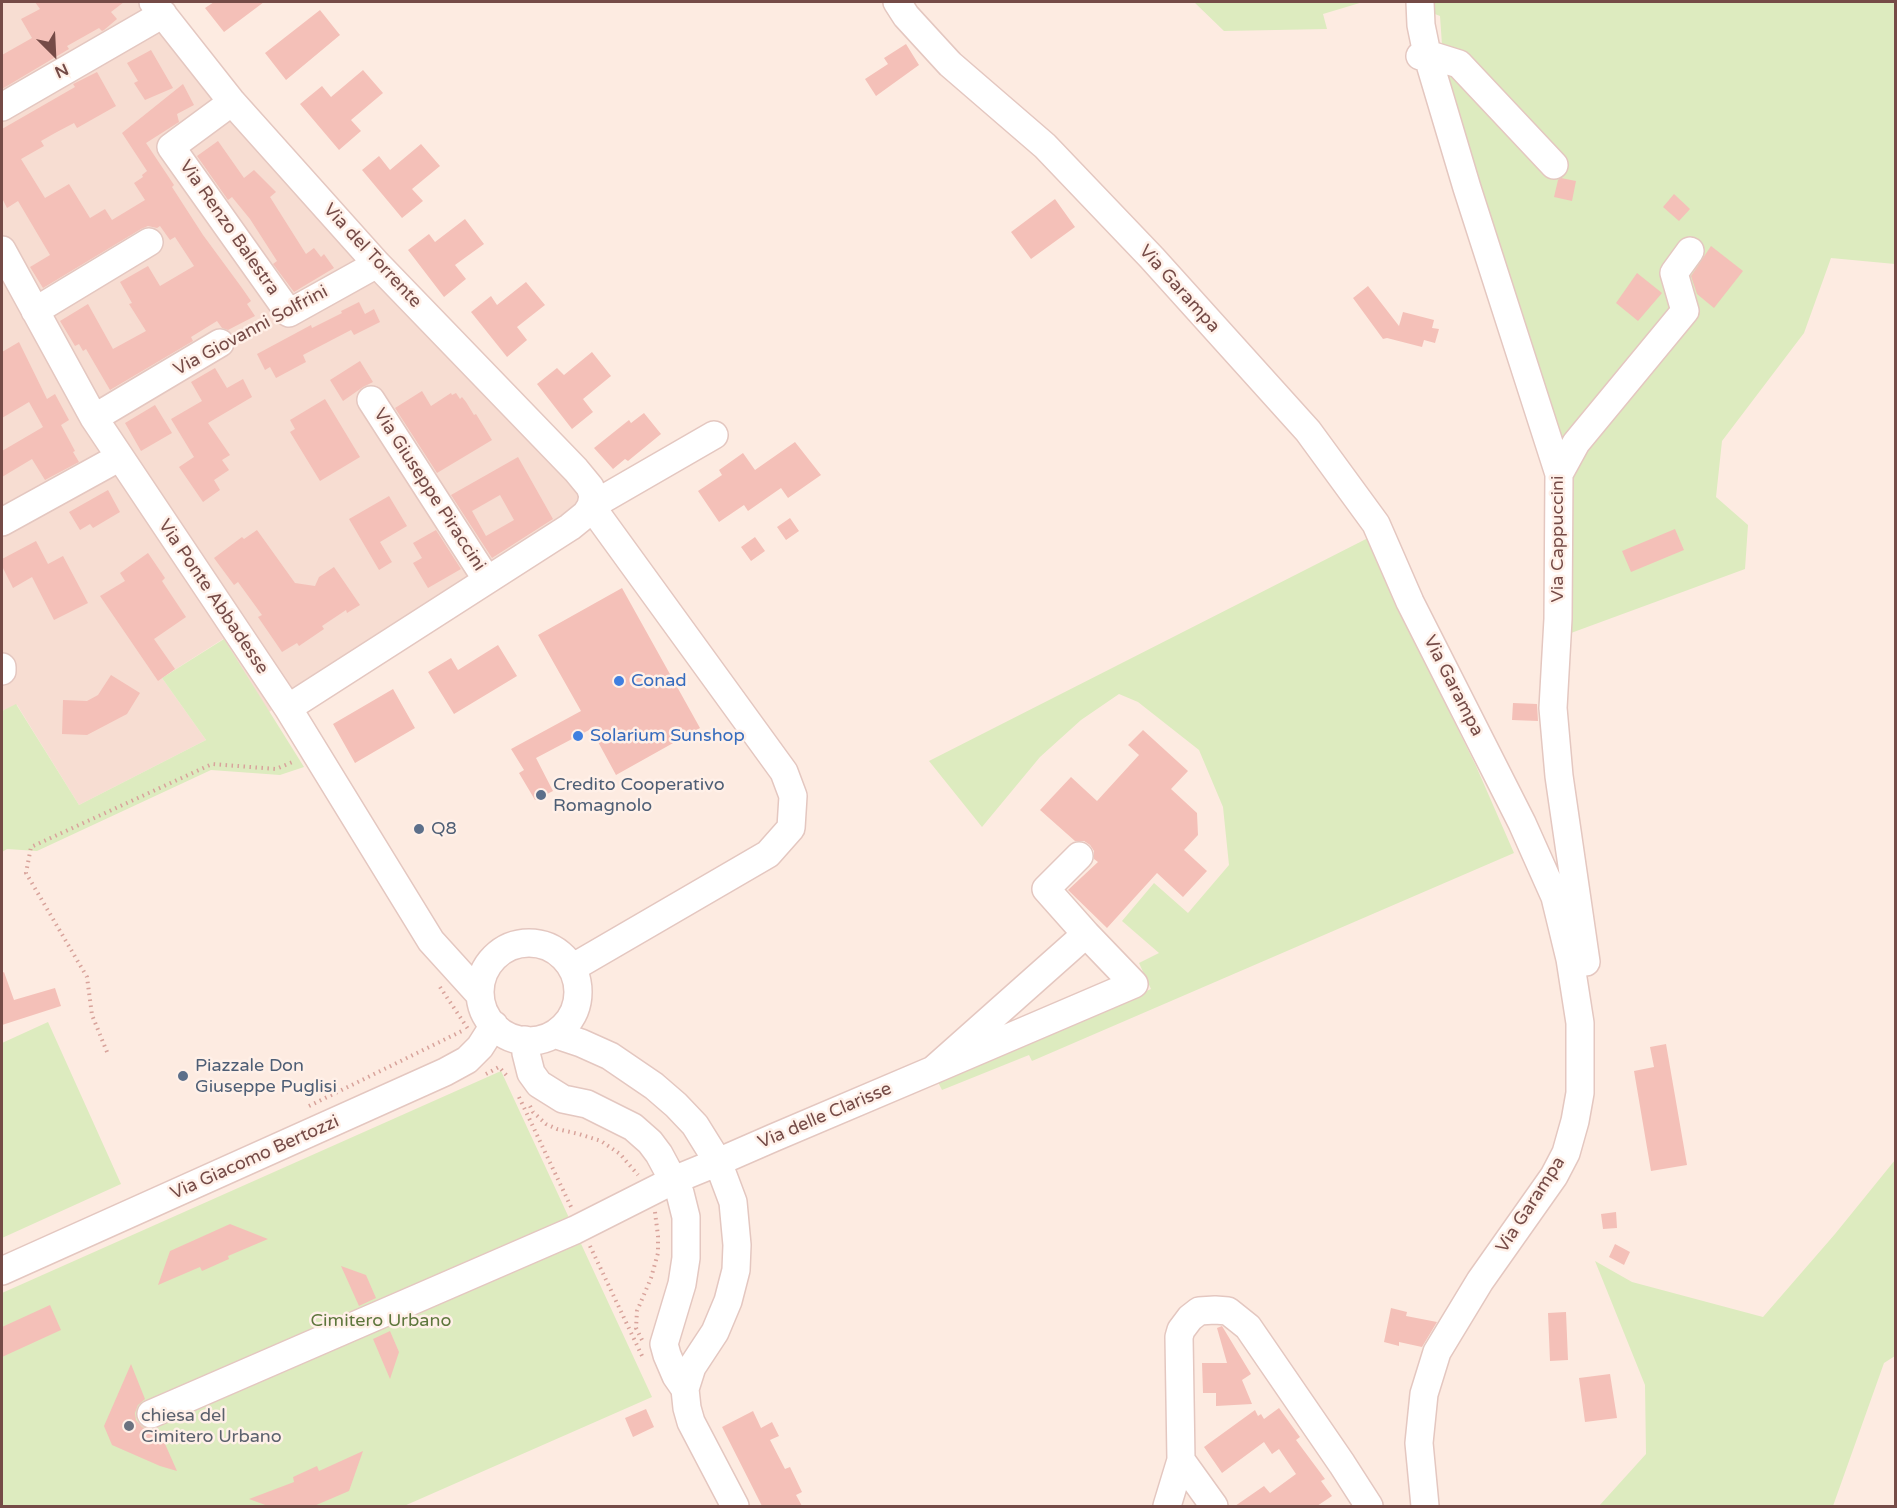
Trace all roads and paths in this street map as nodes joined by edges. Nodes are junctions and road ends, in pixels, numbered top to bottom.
1 (897, 2) edge
2 (1420, 2) edge
3 (158, 8) edge
4 (1424, 55) junction
5 (232, 102) junction
6 (2, 107) edge
7 (1554, 165) dead end
8 (149, 242) dead end
9 (2, 250) edge
10 (1690, 251) dead end
11 (377, 264) junction
12 (35, 311) junction
13 (289, 313) junction
14 (220, 343) joint
15 (371, 400) dead end
16 (94, 418) junction
17 (714, 435) dead end
18 (120, 457) junction
19 (1559, 474) junction
20 (591, 506) junction
21 (2, 522) edge
22 (487, 580) junction
23 (288, 708) junction
24 (316, 755) junction
25 (1078, 856) dead end
26 (1086, 934) junction
27 (431, 941) junction
28 (496, 956) junction
29 (572, 968) junction
30 (480, 995) junction
31 (578, 999) junction
32 (1580, 1023) junction
33 (494, 1025) junction
34 (467, 1028) dead end
35 (554, 1034) junction
36 (525, 1040) junction
37 (107, 1052) dead end
38 (610, 1056) junction
39 (467, 1060) junction
40 (933, 1070) junction
41 (512, 1083) dead end
42 (517, 1093) dead end
43 (718, 1162) junction
44 (674, 1180) junction
45 (578, 1229) junction
46 (2, 1271) edge
47 (654, 1353) junction
48 (686, 1389) junction
49 (151, 1414) dead end
50 (1181, 1460) junction
51 (735, 1506) edge
52 (1167, 1506) edge
53 (1214, 1506) edge
54 (1369, 1506) edge
55 (1425, 1506) edge

1 - 32 street, Via Garampa
2 - 4 street, Via Cappuccini
3 - 5 street, Via del Torrente
3 - 6 street
4 - 7 street
4 - 19 street, Via Cappuccini
5 - 11 street, Via del Torrente
5 - 13 street, Via Renzo Balestra
8 - 12 street
9 - 12 street, Via Ponte Abbadesse
10 - 19 street
11 - 13 street, Via Giovanni Solfrini
11 - 20 street, Via del Torrente
12 - 16 street, Via Ponte Abbadesse
13 - 14 path, Via Giovanni Solfrini
14 - 16 street, Via Giovanni Solfrini
15 - 22 street, Via Giuseppe Piraccini
16 - 18 street, Via Ponte Abbadesse
17 - 20 street
18 - 21 street
18 - 23 street, Via Ponte Abbadesse
19 - 32 street, Via Cappuccini
20 - 22 street
20 - 29 street
22 - 23 street
23 - 24 street, Via Ponte Abbadesse
24 - 27 street, Via Ponte Abbadesse
24 - 37 path
25 - 26 street
26 - 40 street
26 - 40 street, Via delle Clarisse
27 - 28 street
27 - 30 street, Via Ponte Abbadesse
28 - 29 street
28 - 30 street
29 - 31 street
30 - 33 street
31 - 35 street
31 - 38 street
32 - 55 street, Via Garampa
33 - 36 street
33 - 39 street, Via Giacomo Bertozzi
34 - 39 path
35 - 36 street
35 - 38 street
36 - 44 street
38 - 43 street
39 - 41 path
39 - 46 street, Via Giacomo Bertozzi
40 - 43 street, Via delle Clarisse
42 - 45 path
43 - 44 street, Via delle Clarisse
43 - 48 street
44 - 45 street, Via delle Clarisse
44 - 47 street
45 - 47 path
45 - 49 street, Via delle Clarisse
47 - 48 street
48 - 51 street
50 - 52 street
50 - 53 street
50 - 54 street

